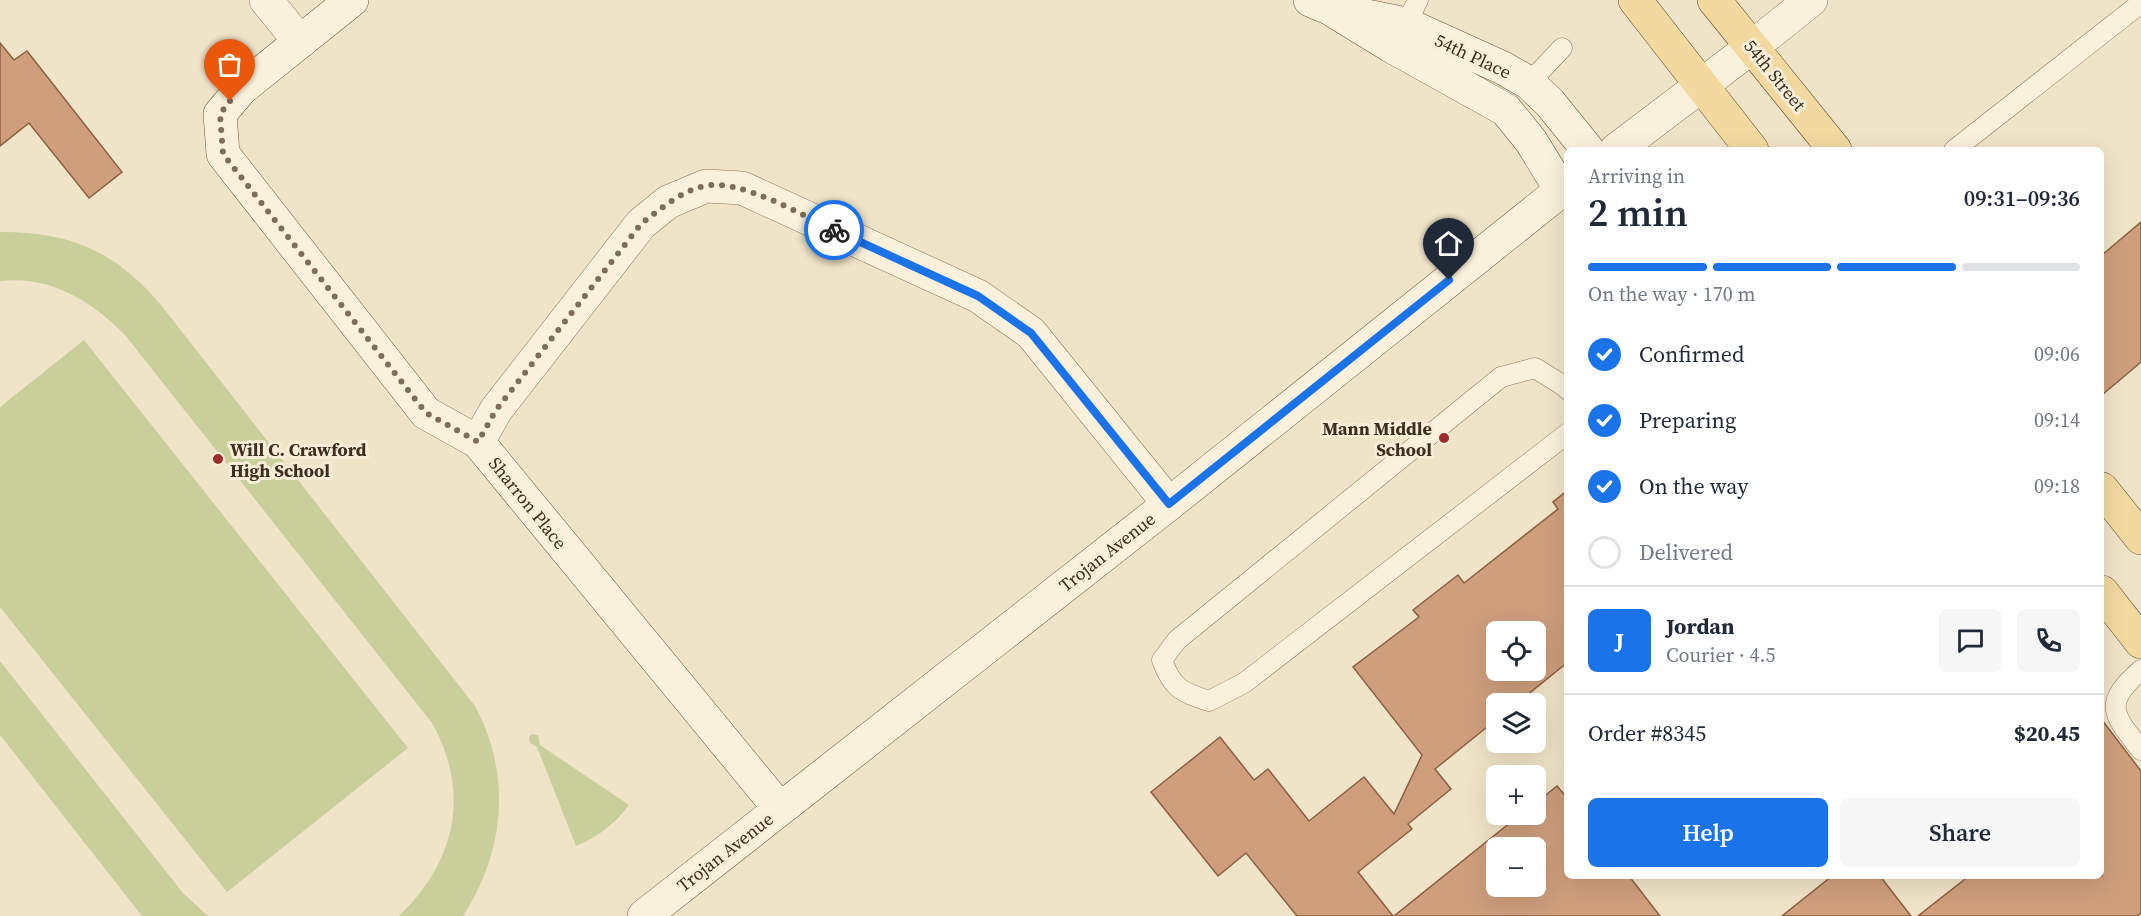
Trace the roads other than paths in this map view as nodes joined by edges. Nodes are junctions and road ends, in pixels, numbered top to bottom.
1 (266, 0) edge
2 (352, 0) edge
3 (1635, 0) edge
4 (1714, 0) edge
5 (1811, 0) edge
6 (2141, 3) edge
7 (1320, 4) edge
8 (1412, 12) edge
9 (300, 42) junction
10 (1752, 47) junction
11 (1562, 48) dead end
12 (1529, 83) junction
13 (1701, 86) junction
14 (1586, 147) edge
15 (1620, 147) edge
16 (1750, 147) edge
17 (1833, 147) edge
18 (1958, 147) edge
19 (1564, 187) edge
20 (1564, 386) edge
21 (1564, 436) edge
22 (478, 442) junction
23 (2104, 492) edge
24 (1169, 504) junction
25 (2141, 538) edge
26 (2104, 594) edge
27 (2141, 642) edge
28 (2141, 670) edge
29 (2141, 750) edge
30 (780, 809) junction
31 (644, 916) edge

1 - 9 street
2 - 9 street, Sharron Place
3 - 13 main road
4 - 10 main road, 54th Street
5 - 10 street
6 - 18 lane
7 - 8 street, 54th Place
7 - 19 street, 54th Place
8 - 12 street, 54th Place
9 - 22 street, Sharron Place
10 - 13 street
10 - 17 main road, 54th Street
11 - 12 lane
12 - 14 street, 54th Place
13 - 15 street
13 - 16 main road
19 - 24 street, Trojan Avenue
20 - 21 lane
22 - 24 street
22 - 30 street, Sharron Place
23 - 25 main road
24 - 30 street, Trojan Avenue
26 - 27 main road
28 - 29 lane
30 - 31 street, Trojan Avenue

